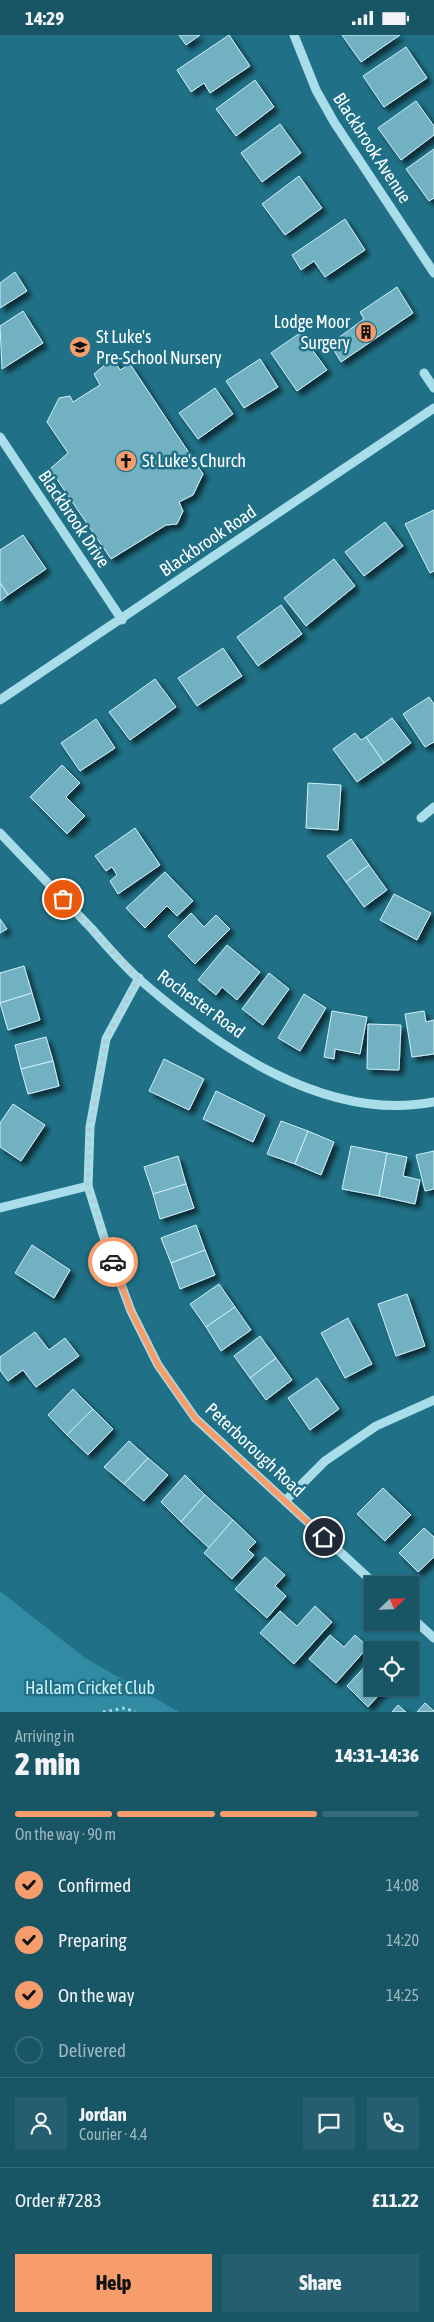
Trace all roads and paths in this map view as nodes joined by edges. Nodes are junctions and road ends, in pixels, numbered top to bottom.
1 (294, 35) edge
2 (434, 273) edge
3 (424, 373) dead end
4 (434, 388) edge
5 (433, 411) edge
6 (0, 437) edge
7 (122, 620) junction
8 (0, 700) edge
9 (434, 807) edge
10 (421, 818) dead end
11 (0, 833) edge
12 (138, 978) junction
13 (434, 1102) edge
14 (88, 1186) junction
15 (0, 1208) edge
16 (434, 1400) edge
17 (285, 1501) junction
18 (366, 1576) edge
19 (419, 1625) edge
20 (434, 1639) edge
21 (103, 1712) edge
22 (135, 1712) edge

1 - 2 street, Blackbrook Avenue
3 - 4 street
5 - 7 street, Blackbrook Road
6 - 7 street, Blackbrook Drive
7 - 8 street, Blackbrook Road
9 - 10 street
11 - 12 street, Rochester Road
12 - 13 street, Rochester Road
12 - 14 street, Peterborough Road
14 - 15 street
14 - 17 street, Peterborough Road
16 - 17 street
17 - 18 street, Peterborough Road
19 - 20 street
21 - 22 path

